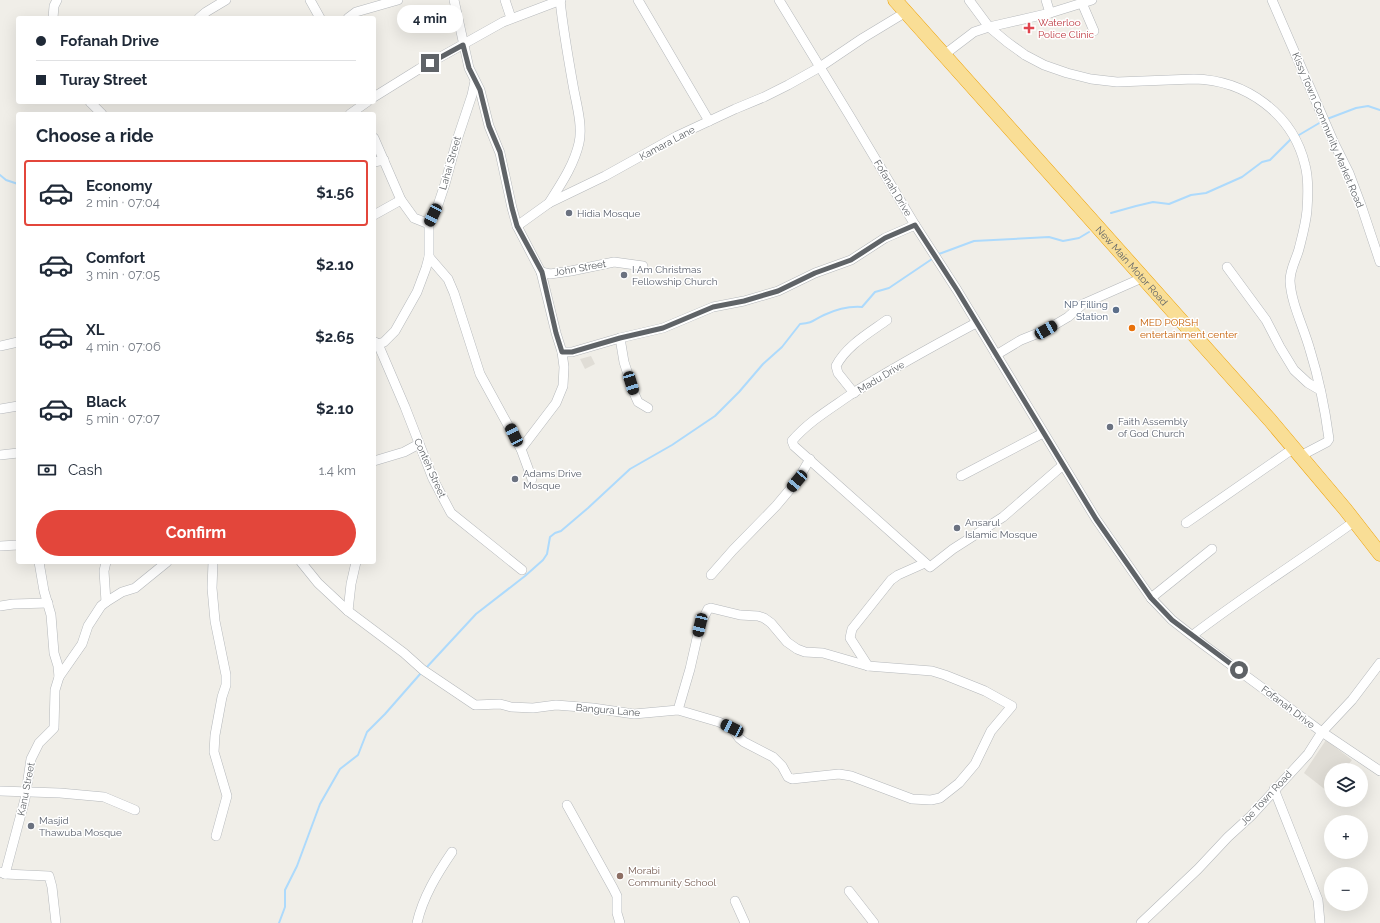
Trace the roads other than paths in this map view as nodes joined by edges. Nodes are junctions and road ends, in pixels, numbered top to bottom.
1 (57, 0) edge
2 (226, 0) edge
3 (310, 0) edge
4 (398, 0) edge
5 (454, 0) edge
6 (505, 0) edge
7 (560, 0) edge
8 (638, 0) edge
9 (779, 0) edge
10 (895, 0) edge
11 (969, 0) edge
12 (1046, 0) edge
13 (1092, 0) edge
14 (1272, 0) edge
15 (1082, 3) junction
16 (904, 6) edge
17 (1050, 13) junction
18 (53, 16) edge
19 (201, 16) edge
20 (319, 16) edge
21 (351, 16) edge
22 (511, 18) junction
23 (988, 27) junction
24 (1094, 31) dead end
25 (463, 45) junction
26 (949, 51) junction
27 (820, 67) junction
28 (475, 80) junction
29 (376, 96) edge
30 (92, 104) edge
31 (363, 106) edge
32 (100, 112) edge
33 (353, 112) edge
34 (709, 121) junction
35 (376, 142) edge
36 (384, 160) junction
37 (376, 162) edge
38 (401, 200) junction
39 (549, 203) junction
40 (376, 214) edge
41 (429, 224) junction
42 (915, 225) junction
43 (517, 226) junction
44 (428, 257) junction
45 (1380, 262) edge
46 (643, 266) dead end
47 (1227, 267) dead end
48 (542, 272) junction
49 (1142, 278) junction
50 (887, 320) dead end
51 (976, 323) junction
52 (620, 338) junction
53 (16, 342) edge
54 (376, 344) edge
55 (0, 346) edge
56 (376, 346) edge
57 (562, 352) junction
58 (996, 355) junction
59 (1320, 390) junction
60 (854, 393) junction
61 (16, 406) edge
62 (648, 408) dead end
63 (0, 409) edge
64 (1043, 433) junction
65 (419, 444) junction
66 (521, 449) junction
67 (1300, 450) junction
68 (16, 453) edge
69 (0, 455) edge
70 (810, 459) junction
71 (376, 460) edge
72 (1063, 465) junction
73 (961, 476) dead end
74 (532, 479) dead end
75 (1355, 521) junction
76 (1186, 523) dead end
77 (16, 545) edge
78 (1380, 545) edge
79 (0, 546) edge
80 (1212, 549) dead end
81 (1380, 554) edge
82 (925, 563) junction
83 (39, 564) edge
84 (106, 564) edge
85 (165, 564) edge
86 (212, 564) edge
87 (303, 564) edge
88 (356, 564) edge
89 (522, 570) dead end
90 (711, 575) dead end
91 (1151, 598) junction
92 (106, 602) junction
93 (48, 603) junction
94 (0, 606) edge
95 (348, 611) junction
96 (1193, 635) junction
97 (1380, 663) edge
98 (868, 666) junction
99 (59, 677) junction
100 (678, 710) junction
101 (1322, 732) junction
102 (1380, 771) edge
103 (1274, 789) junction
104 (0, 791) edge
105 (26, 792) junction
106 (567, 805) dead end
107 (135, 810) dead end
108 (216, 836) dead end
109 (452, 852) dead end
110 (2, 873) edge
111 (849, 891) dead end
112 (735, 901) dead end
113 (56, 923) edge
114 (417, 923) edge
115 (620, 923) edge
116 (744, 923) edge
117 (874, 923) edge
118 (1141, 923) edge
119 (1320, 923) edge

1 - 18 street
2 - 19 street
3 - 20 street
4 - 21 street
5 - 25 street
6 - 22 street
7 - 22 street
7 - 39 street
8 - 34 street
9 - 27 street, Fofanah Drive
10 - 16 highway, New Main Motor Road
11 - 23 street
12 - 17 street
13 - 15 street
14 - 45 street, Kissy Town Community Market Road
15 - 17 street
15 - 24 street
16 - 26 highway, New Main Motor Road
16 - 27 street, Kamara Lane
16 - 49 highway, New Main Motor Road
17 - 23 street
22 - 25 street
23 - 26 street
23 - 59 street
25 - 28 street
25 - 29 street
26 - 67 highway, New Main Motor Road
27 - 34 street, Kamara Lane
27 - 42 street, Fofanah Drive
28 - 41 street, Lahai Street
28 - 43 street
30 - 32 street
31 - 33 street
34 - 39 street, Kamara Lane
35 - 36 street
36 - 37 street
36 - 38 street
38 - 40 street
38 - 41 street
39 - 43 street, Kamara Lane
41 - 44 street, Lahai Street
42 - 51 street, Fofanah Drive
42 - 52 street
43 - 48 street
44 - 54 street, Lahai Street
44 - 66 street
46 - 48 street, John Street
47 - 59 street
48 - 57 street
49 - 58 street
49 - 67 highway, New Main Motor Road
50 - 60 street
51 - 58 street, Fofanah Drive
51 - 60 street, Madu Drive
52 - 57 street
52 - 62 street
53 - 55 street
56 - 65 street, Conteh Street
57 - 66 street
58 - 64 street, Fofanah Drive
59 - 67 street
60 - 70 street, Madu Drive
61 - 63 street
64 - 72 street, Fofanah Drive
64 - 73 street
65 - 71 street
65 - 89 street, Conteh Street
66 - 74 street
67 - 75 highway, New Main Motor Road
67 - 76 street
67 - 78 highway, New Main Motor Road
68 - 69 street
70 - 82 street
70 - 90 street
72 - 82 street
72 - 91 street, Fofanah Drive
75 - 81 highway, New Main Motor Road
75 - 96 street
77 - 79 street
80 - 91 street
82 - 98 street
83 - 93 street, Kanu Street
84 - 92 street
85 - 92 street
86 - 108 street
87 - 95 street, Bangura Lane
88 - 95 street
91 - 96 street, Fofanah Drive
92 - 99 street
93 - 94 street
93 - 99 street, Kanu Street
95 - 100 street, Bangura Lane
96 - 101 street, Fofanah Drive
97 - 101 street, Joe Town Road
98 - 100 street
98 - 100 street, Bangura Lane
99 - 105 street, Kanu Street
101 - 102 street, Fofanah Drive
101 - 103 street, Joe Town Road
103 - 118 street, Joe Town Road
103 - 119 street
104 - 105 street
105 - 107 street
105 - 110 street, Kanu Street
106 - 115 street
109 - 114 street
110 - 113 street
111 - 117 street
112 - 116 street

